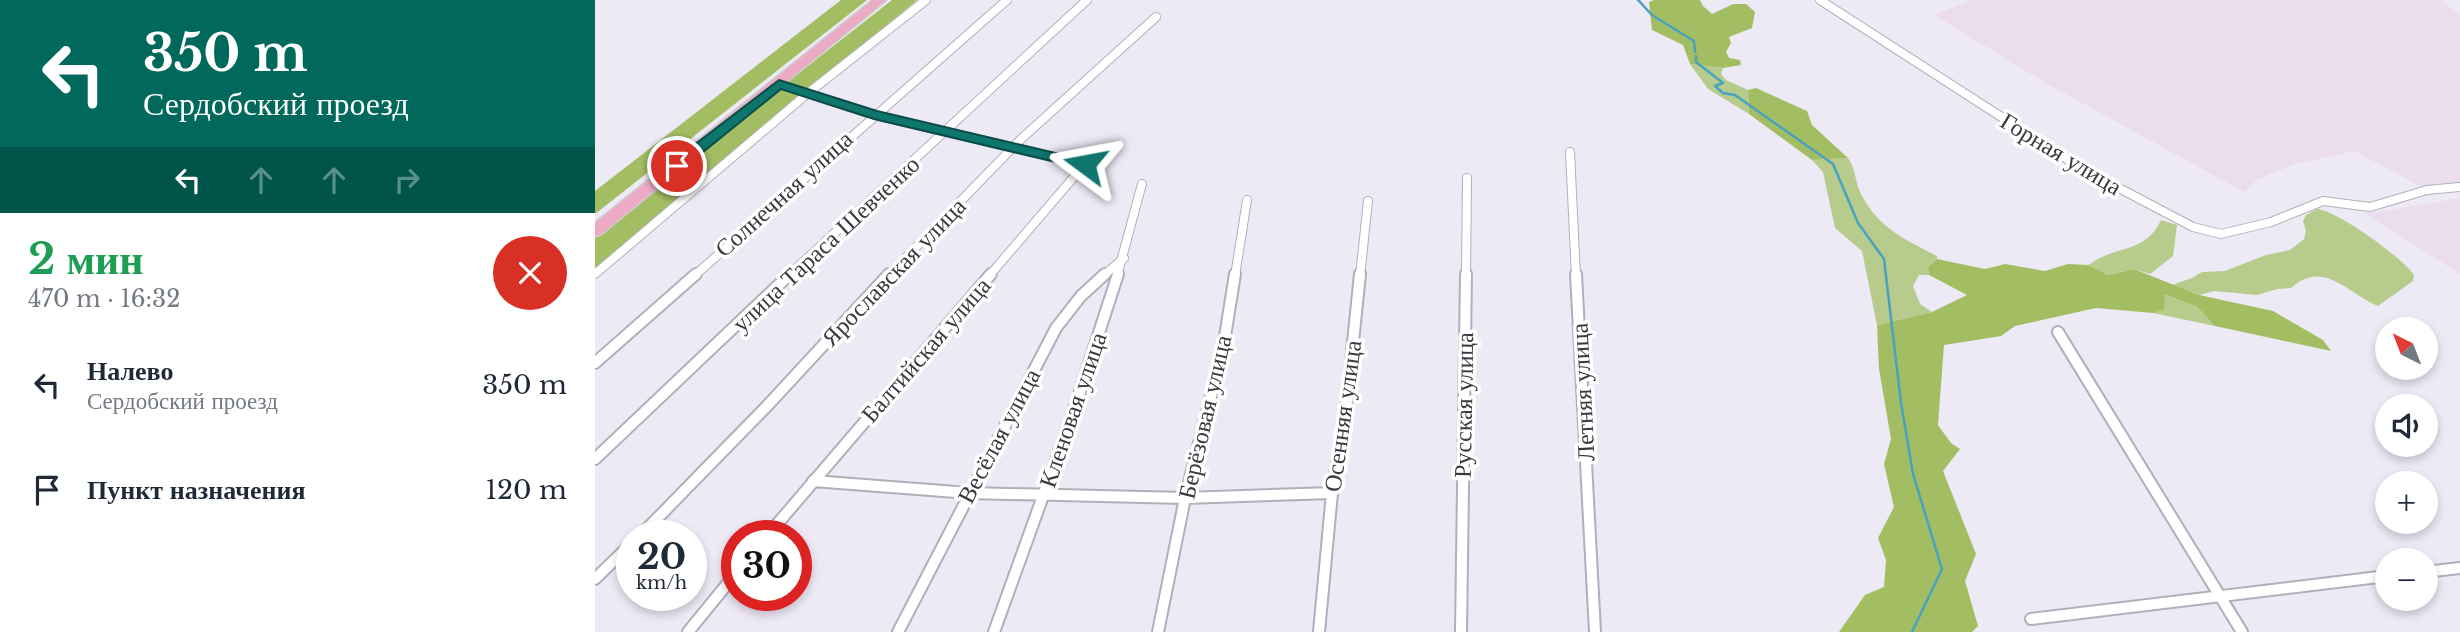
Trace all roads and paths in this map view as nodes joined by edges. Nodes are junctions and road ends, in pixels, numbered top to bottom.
1 (880, 0) edge
2 (926, 0) edge
3 (1007, 0) edge
4 (1087, 0) edge
5 (1820, 0) edge
6 (1156, 17) dead end
7 (779, 84) junction
8 (807, 94) junction
9 (874, 115) junction
10 (947, 131) junction
11 (1015, 146) junction
12 (1570, 152) dead end
13 (1467, 178) dead end
14 (1142, 184) dead end
15 (2460, 187) edge
16 (1247, 201) dead end
17 (1368, 201) dead end
18 (595, 231) edge
19 (1124, 258) junction
20 (595, 274) edge
21 (2058, 332) dead end
22 (595, 363) edge
23 (595, 459) edge
24 (813, 481) junction
25 (969, 493) junction
26 (1332, 493) junction
27 (1045, 494) junction
28 (1185, 498) junction
29 (655, 520) edge
30 (780, 520) edge
31 (616, 559) edge
32 (2460, 568) edge
33 (2438, 571) edge
34 (2375, 577) edge
35 (595, 579) edge
36 (721, 592) edge
37 (2218, 594) junction
38 (2031, 619) dead end
39 (688, 632) edge
40 (898, 632) edge
41 (994, 632) edge
42 (1158, 632) edge
43 (1319, 632) edge
44 (1461, 632) edge
45 (1595, 632) edge
46 (2242, 632) edge

1 - 7 main road
2 - 8 street
3 - 9 street, Солнечная улица
4 - 10 street, улица Тараса Шевченко
5 - 15 street, Горная улица
6 - 11 street, Ярославская улица
7 - 8 street
7 - 18 main road
8 - 9 street
8 - 20 street
9 - 10 street
9 - 22 street, Солнечная улица
10 - 11 street
10 - 23 street, улица Тараса Шевченко
11 - 24 street, Балтийская улица
11 - 29 street, Ярославская улица
12 - 45 street, Летняя улица
13 - 44 street, Русская улица
14 - 19 street, Кленовая улица
16 - 28 street, Берёзовая улица
17 - 26 street, Осенняя улица
19 - 25 street, Весёлая улица
19 - 27 street, Кленовая улица
21 - 37 street
24 - 25 street
24 - 30 street, Балтийская улица
25 - 27 street
25 - 40 street, Весёлая улица
26 - 28 street
26 - 43 street, Осенняя улица
27 - 28 street
27 - 41 street, Кленовая улица
28 - 42 street, Берёзовая улица
31 - 35 street
32 - 33 street
34 - 37 street
36 - 39 street
37 - 38 street
37 - 46 street

